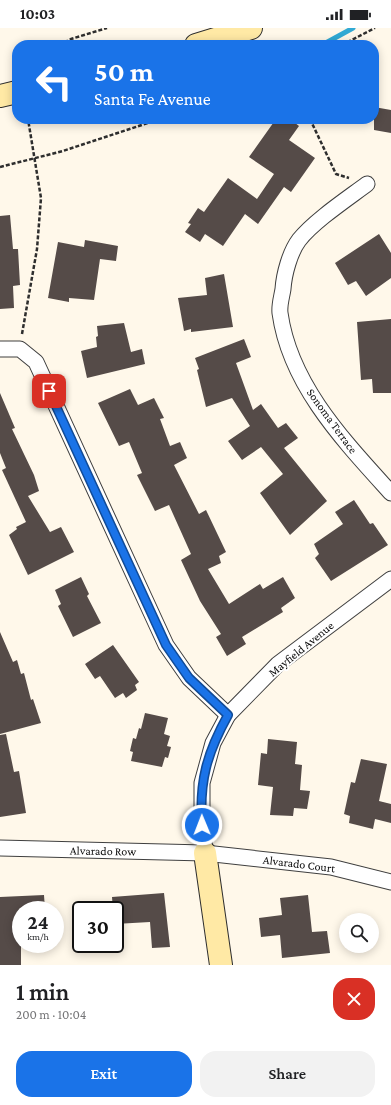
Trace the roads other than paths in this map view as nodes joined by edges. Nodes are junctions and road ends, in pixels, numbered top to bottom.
1 (251, 28) edge
2 (212, 40) edge
3 (12, 93) edge
4 (0, 96) edge
5 (367, 184) road end
6 (0, 350) edge
7 (391, 493) edge
8 (391, 579) edge
9 (228, 715) junction
10 (0, 848) edge
11 (205, 854) junction
12 (391, 882) edge
13 (221, 965) edge

1 - 2 street
3 - 4 street
5 - 7 street, Sonoma Terrace
6 - 9 street
8 - 9 street, Mayfield Avenue
9 - 11 street, Mayfield Avenue
10 - 11 street, Alvarado Row
11 - 12 street, Alvarado Court
11 - 13 street, Mayfield Avenue

